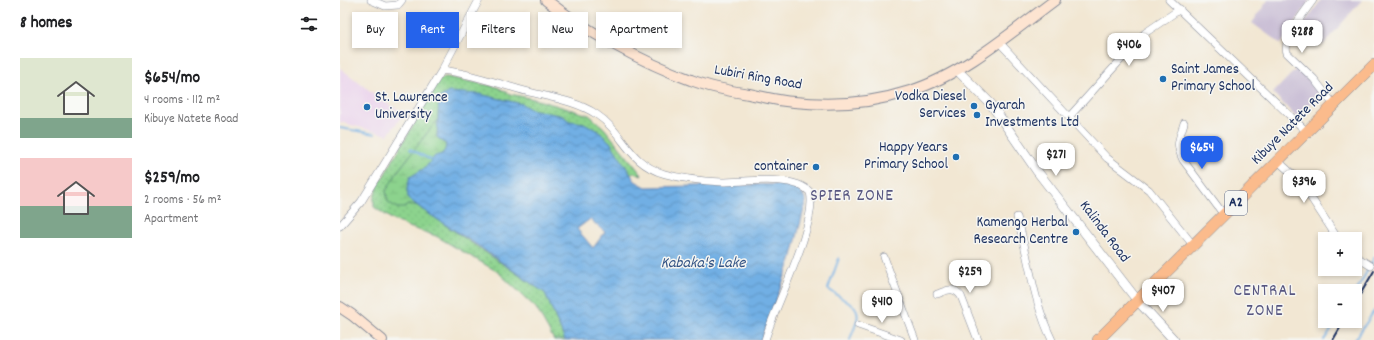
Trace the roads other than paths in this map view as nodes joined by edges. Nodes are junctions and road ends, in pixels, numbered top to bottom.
1 (371, 0) edge
2 (402, 0) edge
3 (478, 0) edge
4 (546, 0) edge
5 (1055, 0) edge
6 (1169, 0) edge
7 (1313, 0) edge
8 (1180, 9) junction
9 (999, 42) junction
10 (1374, 65) edge
11 (442, 70) junction
12 (957, 70) junction
13 (1334, 105) junction
14 (1069, 117) junction
15 (1184, 123) dead end
16 (1306, 131) junction
17 (1278, 161) junction
18 (1224, 215) junction
19 (1016, 217) dead end
20 (340, 226) edge
21 (1333, 232) edge
22 (1193, 245) junction
23 (884, 257) dead end
24 (1362, 260) edge
25 (1370, 265) dead end
26 (937, 294) dead end
27 (1137, 300) junction
28 (340, 308) edge
29 (858, 325) dead end
30 (382, 340) edge
31 (766, 340) edge
32 (901, 340) edge
33 (915, 340) edge
34 (978, 340) edge
35 (1052, 340) edge
36 (1098, 340) edge
37 (1174, 340) edge

1 - 2 street
3 - 11 street
4 - 12 main road, Lubiri Ring Road
5 - 9 main road, Lubiri Ring Road
6 - 8 street
7 - 13 street
8 - 14 street
8 - 16 street
9 - 12 main road, Lubiri Ring Road
9 - 14 street
10 - 13 main road, Kibuye Natete Road / A2
11 - 20 street
11 - 31 street
12 - 27 street, Kalinda Road
13 - 16 main road, Kibuye Natete Road / A2
14 - 22 street
15 - 18 street
16 - 17 main road, Kibuye Natete Road / A2
17 - 18 main road, Kibuye Natete Road / A2
17 - 21 street
18 - 22 main road, Kibuye Natete Road / A2
19 - 35 street
22 - 27 main road, Kibuye Natete Road / A2
23 - 33 street
24 - 25 street
26 - 34 street
27 - 36 main road, Kibuye Natete Road / A2
27 - 37 street, Kalinda Road
28 - 30 main road
29 - 32 street

